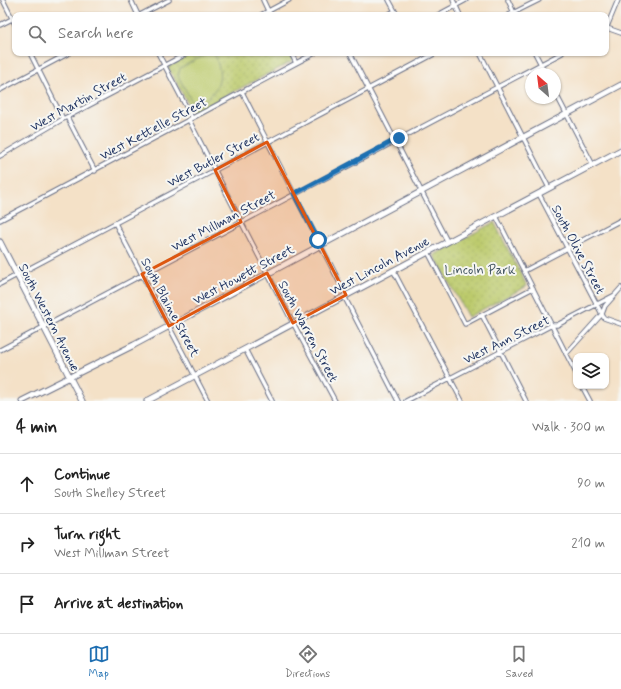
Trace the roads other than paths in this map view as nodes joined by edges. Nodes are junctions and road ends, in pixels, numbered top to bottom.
1 (3, 0) edge
2 (131, 0) edge
3 (169, 0) edge
4 (263, 0) edge
5 (289, 0) edge
6 (389, 0) edge
7 (453, 0) edge
8 (466, 0) edge
9 (508, 0) edge
10 (539, 0) edge
11 (618, 0) edge
12 (455, 6) junction
13 (137, 12) edge
14 (145, 12) edge
15 (269, 12) edge
16 (271, 12) edge
17 (395, 12) edge
18 (444, 12) edge
19 (458, 12) edge
20 (514, 12) edge
21 (518, 12) edge
22 (12, 19) joint
23 (609, 23) edge
24 (0, 25) edge
25 (609, 29) edge
26 (621, 33) edge
27 (32, 56) edge
28 (62, 56) edge
29 (160, 56) edge
30 (182, 56) edge
31 (292, 56) edge
32 (309, 56) edge
33 (352, 56) edge
34 (430, 56) edge
35 (482, 56) edge
36 (537, 56) edge
37 (556, 56) edge
38 (296, 63) junction
39 (541, 64) junction
40 (164, 65) junction
41 (543, 68) edge
42 (38, 69) junction
43 (621, 85) edge
44 (497, 87) junction
45 (368, 88) junction
46 (0, 90) edge
47 (242, 92) junction
48 (561, 104) edge
49 (567, 115) junction
50 (65, 118) junction
51 (191, 119) junction
52 (524, 138) junction
53 (394, 141) junction
54 (268, 142) junction
55 (621, 150) edge
56 (0, 156) edge
57 (593, 165) junction
58 (215, 170) junction
59 (94, 171) junction
60 (549, 188) junction
61 (421, 192) junction
62 (294, 194) junction
63 (539, 194) junction
64 (496, 216) junction
65 (0, 220) edge
66 (621, 220) edge
67 (241, 222) junction
68 (115, 223) junction
69 (0, 242) edge
70 (447, 242) junction
71 (321, 246) junction
72 (568, 248) junction
73 (428, 252) junction
74 (393, 270) junction
75 (524, 271) junction
76 (267, 273) junction
77 (142, 274) junction
78 (17, 275) junction
79 (0, 284) edge
80 (533, 288) junction
81 (621, 288) edge
82 (615, 295) junction
83 (345, 296) junction
84 (597, 305) junction
85 (602, 314) junction
86 (482, 315) junction
87 (293, 323) junction
88 (621, 324) edge
89 (552, 325) junction
90 (169, 326) junction
91 (44, 327) junction
92 (245, 349) junction
93 (0, 350) edge
94 (501, 352) junction
95 (566, 354) junction
96 (573, 367) edge
97 (195, 375) junction
98 (69, 376) junction
99 (450, 378) junction
100 (584, 389) edge
101 (22, 401) edge
102 (82, 401) edge
103 (147, 401) edge
104 (208, 401) edge
105 (272, 401) edge
106 (335, 401) edge
107 (398, 401) edge
108 (406, 401) edge
109 (462, 401) edge
110 (526, 401) edge
111 (590, 401) edge

1 - 22 street
2 - 13 street
3 - 14 street
4 - 15 street
5 - 16 street
6 - 17 street
7 - 12 street
8 - 12 street
9 - 20 street
10 - 21 street
11 - 23 street
12 - 18 street
12 - 19 street
22 - 24 street
25 - 26 street
27 - 42 street
28 - 42 street
29 - 40 street, South Warren Street
30 - 40 street, West Martin Street
31 - 38 street
32 - 38 street, West Kettelle Street
33 - 45 street
34 - 45 street, West Butler Street
35 - 44 street
36 - 39 street
37 - 39 street, West Millman Street
38 - 47 street, West Kettelle Street
39 - 41 street
39 - 44 street, West Millman Street
40 - 50 street, West Martin Street
40 - 51 street, South Warren Street
42 - 46 street
42 - 50 street
43 - 49 main road, West Howett Street
44 - 52 street
44 - 53 street, West Millman Street
45 - 53 street
45 - 54 street, West Butler Street
47 - 51 street, West Kettelle Street
47 - 54 street
48 - 49 street
49 - 52 main road, West Howett Street
49 - 57 street
50 - 56 street, West Martin Street
50 - 59 street
51 - 58 street, South Warren Street
51 - 59 street, West Kettelle Street
52 - 60 street
52 - 61 main road, West Howett Street
53 - 61 street
53 - 62 street, West Millman Street
54 - 58 street, West Butler Street
54 - 62 street
55 - 57 main road, West Lincoln Avenue
57 - 60 main road, West Lincoln Avenue
58 - 67 street, South Warren Street
58 - 68 street, West Butler Street
59 - 65 street, West Kettelle Street
60 - 63 main road, West Lincoln Avenue
61 - 70 street
61 - 71 main road, West Howett Street
62 - 67 street, West Millman Street
62 - 71 street
63 - 64 main road, West Lincoln Avenue
63 - 72 street, South Olive Street
64 - 70 main road, West Lincoln Avenue
64 - 75 street
66 - 72 street
67 - 76 street, South Warren Street
67 - 77 street, West Millman Street
68 - 77 street, South Blaine Street
68 - 78 street, West Butler Street
69 - 78 main road, South Western Avenue
70 - 73 main road, West Lincoln Avenue
71 - 76 main road, West Howett Street
71 - 83 street
72 - 75 street
72 - 84 street, South Olive Street
73 - 74 main road, West Lincoln Avenue
73 - 86 street
74 - 83 main road, West Lincoln Avenue
74 - 99 street
75 - 80 street
76 - 87 street, South Warren Street
76 - 90 main road, West Howett Street
77 - 90 street, South Blaine Street
77 - 91 street, West Millman Street
78 - 79 street, West Butler Street
78 - 91 main road, South Western Avenue
80 - 86 street
80 - 89 street
81 - 82 street
82 - 84 street, West Ann Street
82 - 85 street
83 - 87 main road, West Lincoln Avenue
83 - 107 street
84 - 85 street, South Olive Street
84 - 89 street, West Ann Street
85 - 88 street
85 - 95 street
86 - 94 street
87 - 92 main road, West Lincoln Avenue
87 - 106 street, South Warren Street
89 - 94 street, West Ann Street
89 - 95 street
90 - 97 street, South Blaine Street
90 - 98 main road, West Howett Street
91 - 93 street, West Millman Street
91 - 98 main road, South Western Avenue
92 - 97 main road, West Lincoln Avenue
92 - 105 street
94 - 99 street, West Ann Street
94 - 110 street
95 - 96 street
97 - 103 main road, West Lincoln Avenue
97 - 104 street, South Blaine Street
98 - 101 main road, West Howett Street
98 - 102 main road, South Western Avenue
99 - 108 street, West Ann Street
99 - 109 street
100 - 111 street

